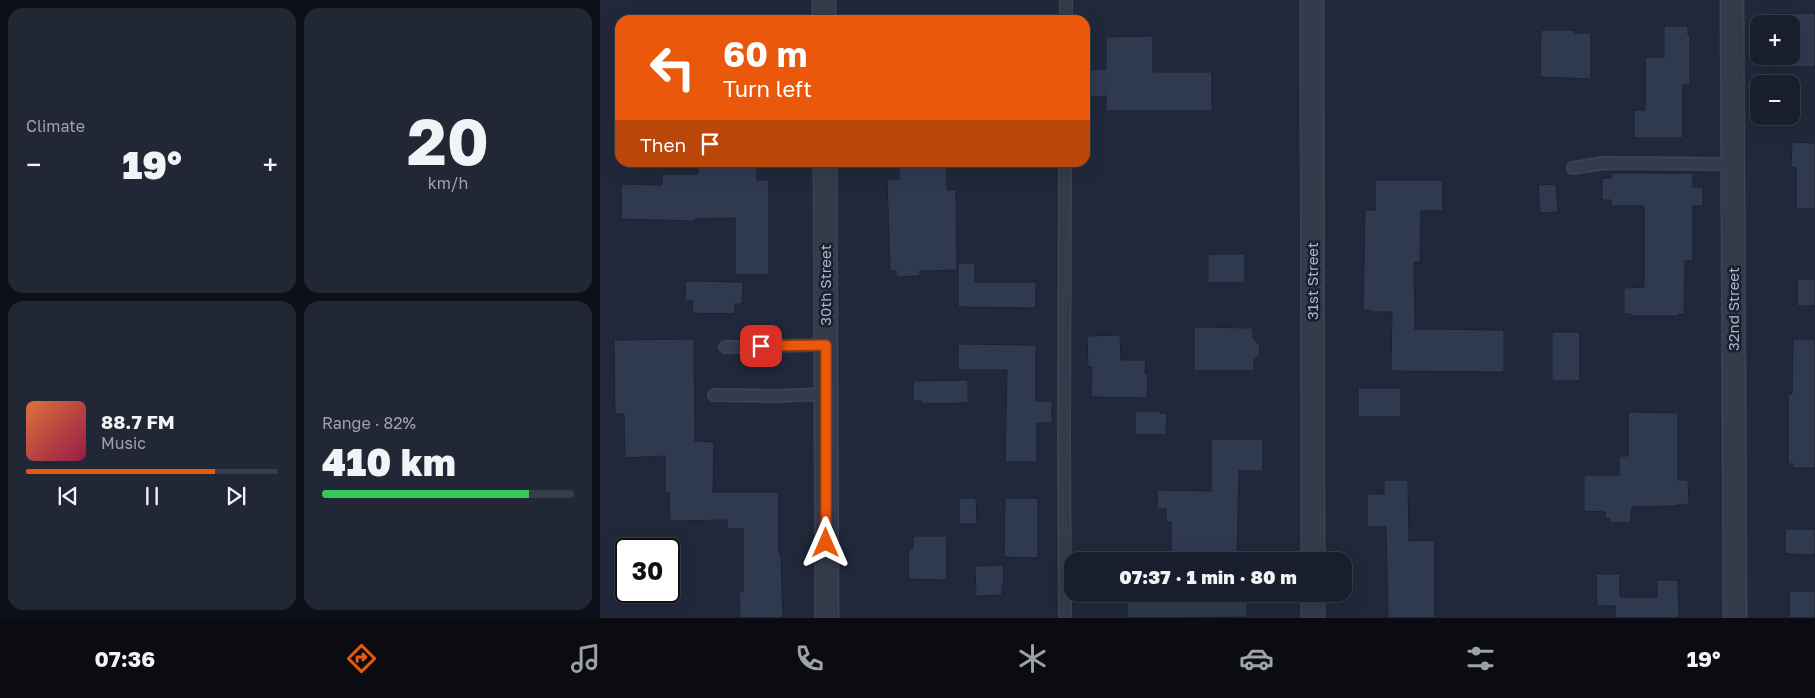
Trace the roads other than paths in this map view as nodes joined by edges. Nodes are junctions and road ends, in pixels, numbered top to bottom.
1 (824, 0) edge
2 (1066, 0) edge
3 (1312, 0) edge
4 (1732, 0) edge
5 (824, 15) edge
6 (1066, 15) edge
7 (1733, 164) junction
8 (825, 167) edge
9 (1065, 167) edge
10 (1573, 168) dead end
11 (826, 345) junction
12 (725, 347) dead end
13 (826, 394) junction
14 (714, 395) dead end
15 (1313, 552) edge
16 (1313, 602) edge
17 (827, 618) edge
18 (1065, 618) edge
19 (1313, 618) edge
20 (1735, 618) edge

1 - 5 street
2 - 6 lane
3 - 15 street, 31st Street
4 - 7 street, 32nd Street
7 - 10 lane
7 - 20 street, 32nd Street
8 - 11 street, 30th Street
9 - 18 lane
11 - 12 lane
11 - 13 street, 30th Street
13 - 14 lane
13 - 17 street, 30th Street
16 - 19 street

